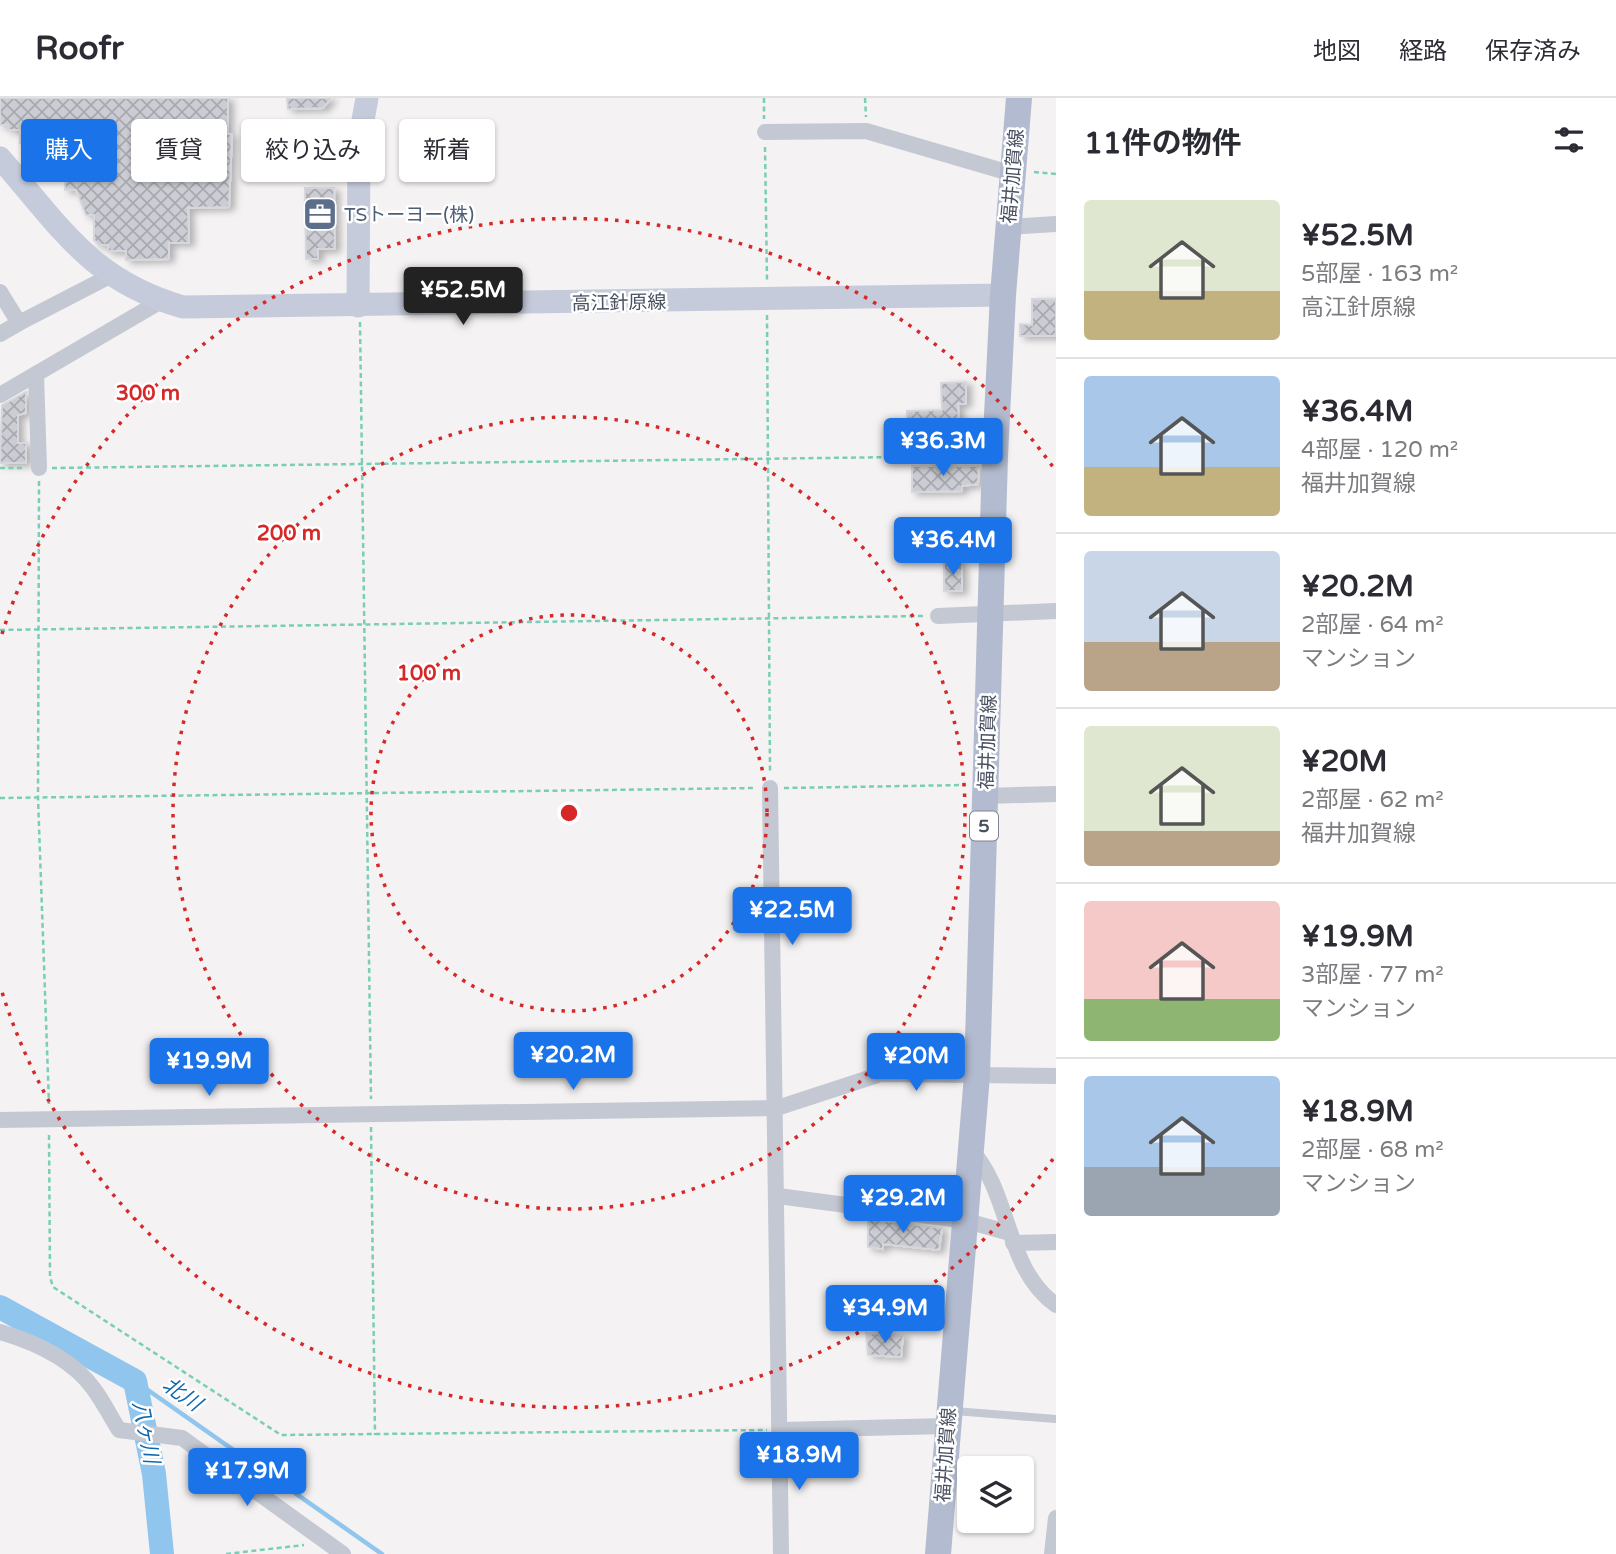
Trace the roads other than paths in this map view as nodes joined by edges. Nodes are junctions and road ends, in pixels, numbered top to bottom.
1 (367, 98) edge
2 (1019, 98) edge
3 (765, 132) road end
4 (1, 162) edge
5 (1013, 172) junction
6 (1056, 224) edge
7 (1008, 226) junction
8 (110, 276) junction
9 (0, 292) edge
10 (1003, 295) junction
11 (161, 301) junction
12 (359, 306) junction
13 (19, 323) junction
14 (0, 334) edge
15 (36, 374) junction
16 (0, 395) edge
17 (39, 468) road end
18 (1056, 611) edge
19 (991, 615) junction
20 (938, 616) road end
21 (771, 788) road end
22 (985, 790) junction
23 (1056, 794) edge
24 (977, 1075) junction
25 (1056, 1076) edge
26 (776, 1108) junction
27 (0, 1120) edge
28 (972, 1151) junction
29 (778, 1196) junction
30 (967, 1221) junction
31 (1012, 1238) junction
32 (1056, 1242) edge
33 (1056, 1305) edge
34 (0, 1332) edge
35 (948, 1418) junction
36 (1056, 1419) edge
37 (781, 1430) junction
38 (1056, 1518) edge
39 (343, 1554) edge
40 (781, 1554) edge
41 (938, 1554) edge
42 (1052, 1554) edge

1 - 12 main road
2 - 5 main road, 福井加賀線 / 5
3 - 5 street
4 - 8 main road, 高江針原線
5 - 7 main road, 福井加賀線 / 5
6 - 7 street
7 - 10 main road, 福井加賀線 / 5
8 - 11 main road, 高江針原線
8 - 13 street
9 - 13 street
10 - 12 main road, 高江針原線
10 - 19 main road, 福井加賀線 / 5
11 - 12 main road, 高江針原線
11 - 15 street
13 - 14 street
15 - 16 street
15 - 17 street
18 - 19 street
19 - 20 street
19 - 22 main road, 福井加賀線 / 5
21 - 26 street
22 - 23 street
22 - 24 main road, 福井加賀線 / 5
24 - 25 street
24 - 26 street
24 - 28 main road, 福井加賀線 / 5
26 - 27 street
26 - 29 street
28 - 30 main road, 福井加賀線 / 5
28 - 31 street
29 - 30 street
29 - 37 street
30 - 31 street
30 - 35 main road, 福井加賀線 / 5
31 - 32 street
31 - 33 street
34 - 39 street
35 - 36 lane
35 - 37 street
35 - 41 main road, 福井加賀線 / 5
37 - 40 street
38 - 42 street

